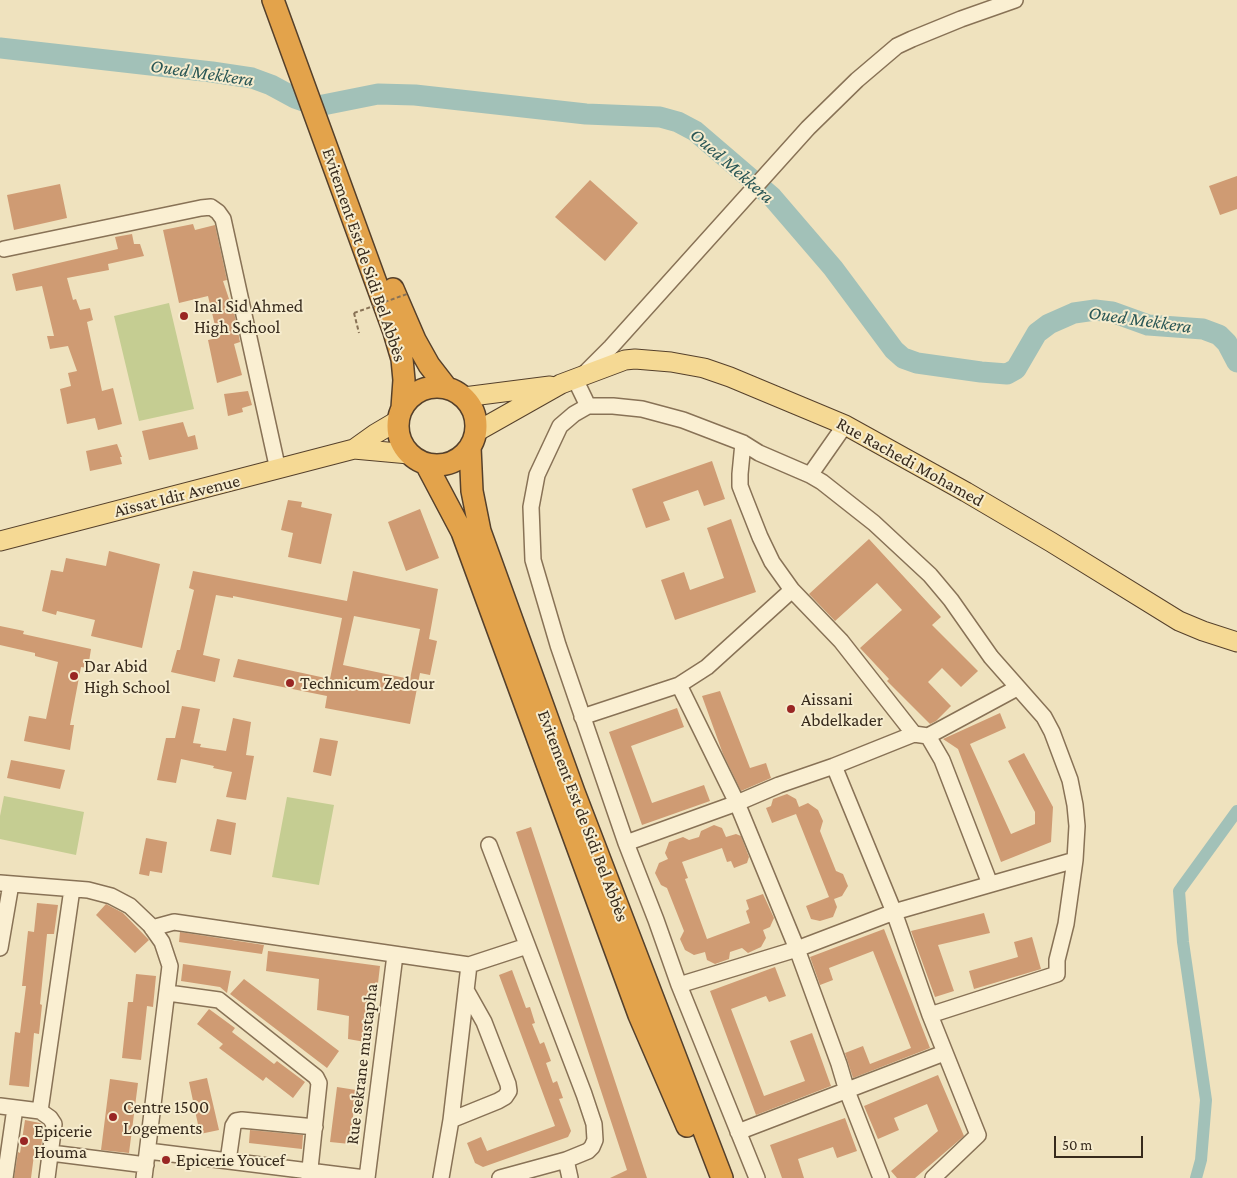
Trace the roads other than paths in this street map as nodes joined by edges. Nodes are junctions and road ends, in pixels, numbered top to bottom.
1 (273, 0) edge
2 (287, 0) edge
3 (1015, 0) edge
4 (307, 73) junction
5 (328, 128) junction
6 (4, 248) dead end
7 (572, 380) junction
8 (455, 392) junction
9 (588, 406) junction
10 (400, 414) junction
11 (845, 425) junction
12 (473, 439) junction
13 (743, 443) junction
14 (354, 449) junction
15 (418, 459) junction
16 (278, 470) junction
17 (810, 474) junction
18 (0, 541) edge
19 (792, 590) junction
20 (1237, 642) edge
21 (679, 685) junction
22 (1016, 688) junction
23 (582, 717) junction
24 (921, 735) junction
25 (834, 766) junction
26 (736, 803) junction
27 (626, 843) junction
28 (489, 845) dead end
29 (1075, 860) junction
30 (6, 884) edge
31 (990, 884) junction
32 (72, 889) junction
33 (894, 912) junction
34 (152, 928) junction
35 (527, 946) junction
36 (0, 948) edge
37 (796, 949) junction
38 (395, 955) junction
39 (469, 965) junction
40 (679, 985) junction
41 (466, 990) junction
42 (168, 993) junction
43 (930, 1015) junction
44 (944, 1053) junction
45 (847, 1091) junction
46 (7, 1107) edge
47 (40, 1111) junction
48 (451, 1120) junction
49 (314, 1127) junction
50 (738, 1132) junction
51 (51, 1153) junction
52 (566, 1160) junction
53 (228, 1161) junction
54 (146, 1165) edge
55 (310, 1175) edge
56 (5, 1178) edge
57 (47, 1178) edge
58 (366, 1178) edge
59 (441, 1178) edge
60 (500, 1178) edge
61 (570, 1178) edge
62 (706, 1178) edge
63 (722, 1178) edge
64 (757, 1178) edge
65 (881, 1178) edge
66 (934, 1178) edge

1 - 4 highway
2 - 4 highway
3 - 7 street
4 - 5 highway
5 - 8 highway, Evitement Est de Sidi Bel Abbès
5 - 10 highway, Evitement Est de Sidi Bel Abbès
6 - 16 street
7 - 8 main road
7 - 9 street
7 - 11 main road, Rue Rachedi Mohamed
7 - 12 main road
8 - 10 highway
8 - 12 highway
9 - 13 street
9 - 23 street
10 - 14 main road
10 - 15 highway
11 - 17 street
11 - 20 main road, Rue Rachedi Mohamed
12 - 15 highway
12 - 63 highway, Evitement Est de Sidi Bel Abbès
13 - 17 street
13 - 19 street
14 - 15 main road
14 - 16 main road, Aïssat Idir Avenue
15 - 62 highway, Evitement Est de Sidi Bel Abbès
16 - 18 main road, Aïssat Idir Avenue
17 - 22 street
19 - 21 street
19 - 24 street
21 - 23 street
21 - 26 street
22 - 24 street
22 - 29 street
23 - 27 street
24 - 25 street
24 - 31 street
25 - 26 street
25 - 33 street
26 - 27 street
26 - 37 street
27 - 40 street
28 - 35 street
29 - 31 street
29 - 43 street
30 - 32 street
30 - 36 street
31 - 33 street
32 - 34 street
32 - 47 street
33 - 37 street
33 - 43 street
34 - 38 street
34 - 42 street
35 - 39 street
35 - 52 street
37 - 40 street
37 - 45 street
38 - 39 street
38 - 58 street, Rue sekrane mustapha
39 - 41 street
40 - 50 street
41 - 48 street
41 - 48 street
42 - 49 street
42 - 54 street
43 - 44 street
44 - 45 street
44 - 66 street
45 - 50 street
45 - 65 street
46 - 47 street
46 - 56 street
47 - 51 street
48 - 59 street
49 - 53 street
49 - 55 street
50 - 64 street
51 - 54 street
51 - 57 street
52 - 60 street
52 - 61 street
53 - 54 street
53 - 55 street
55 - 58 street

